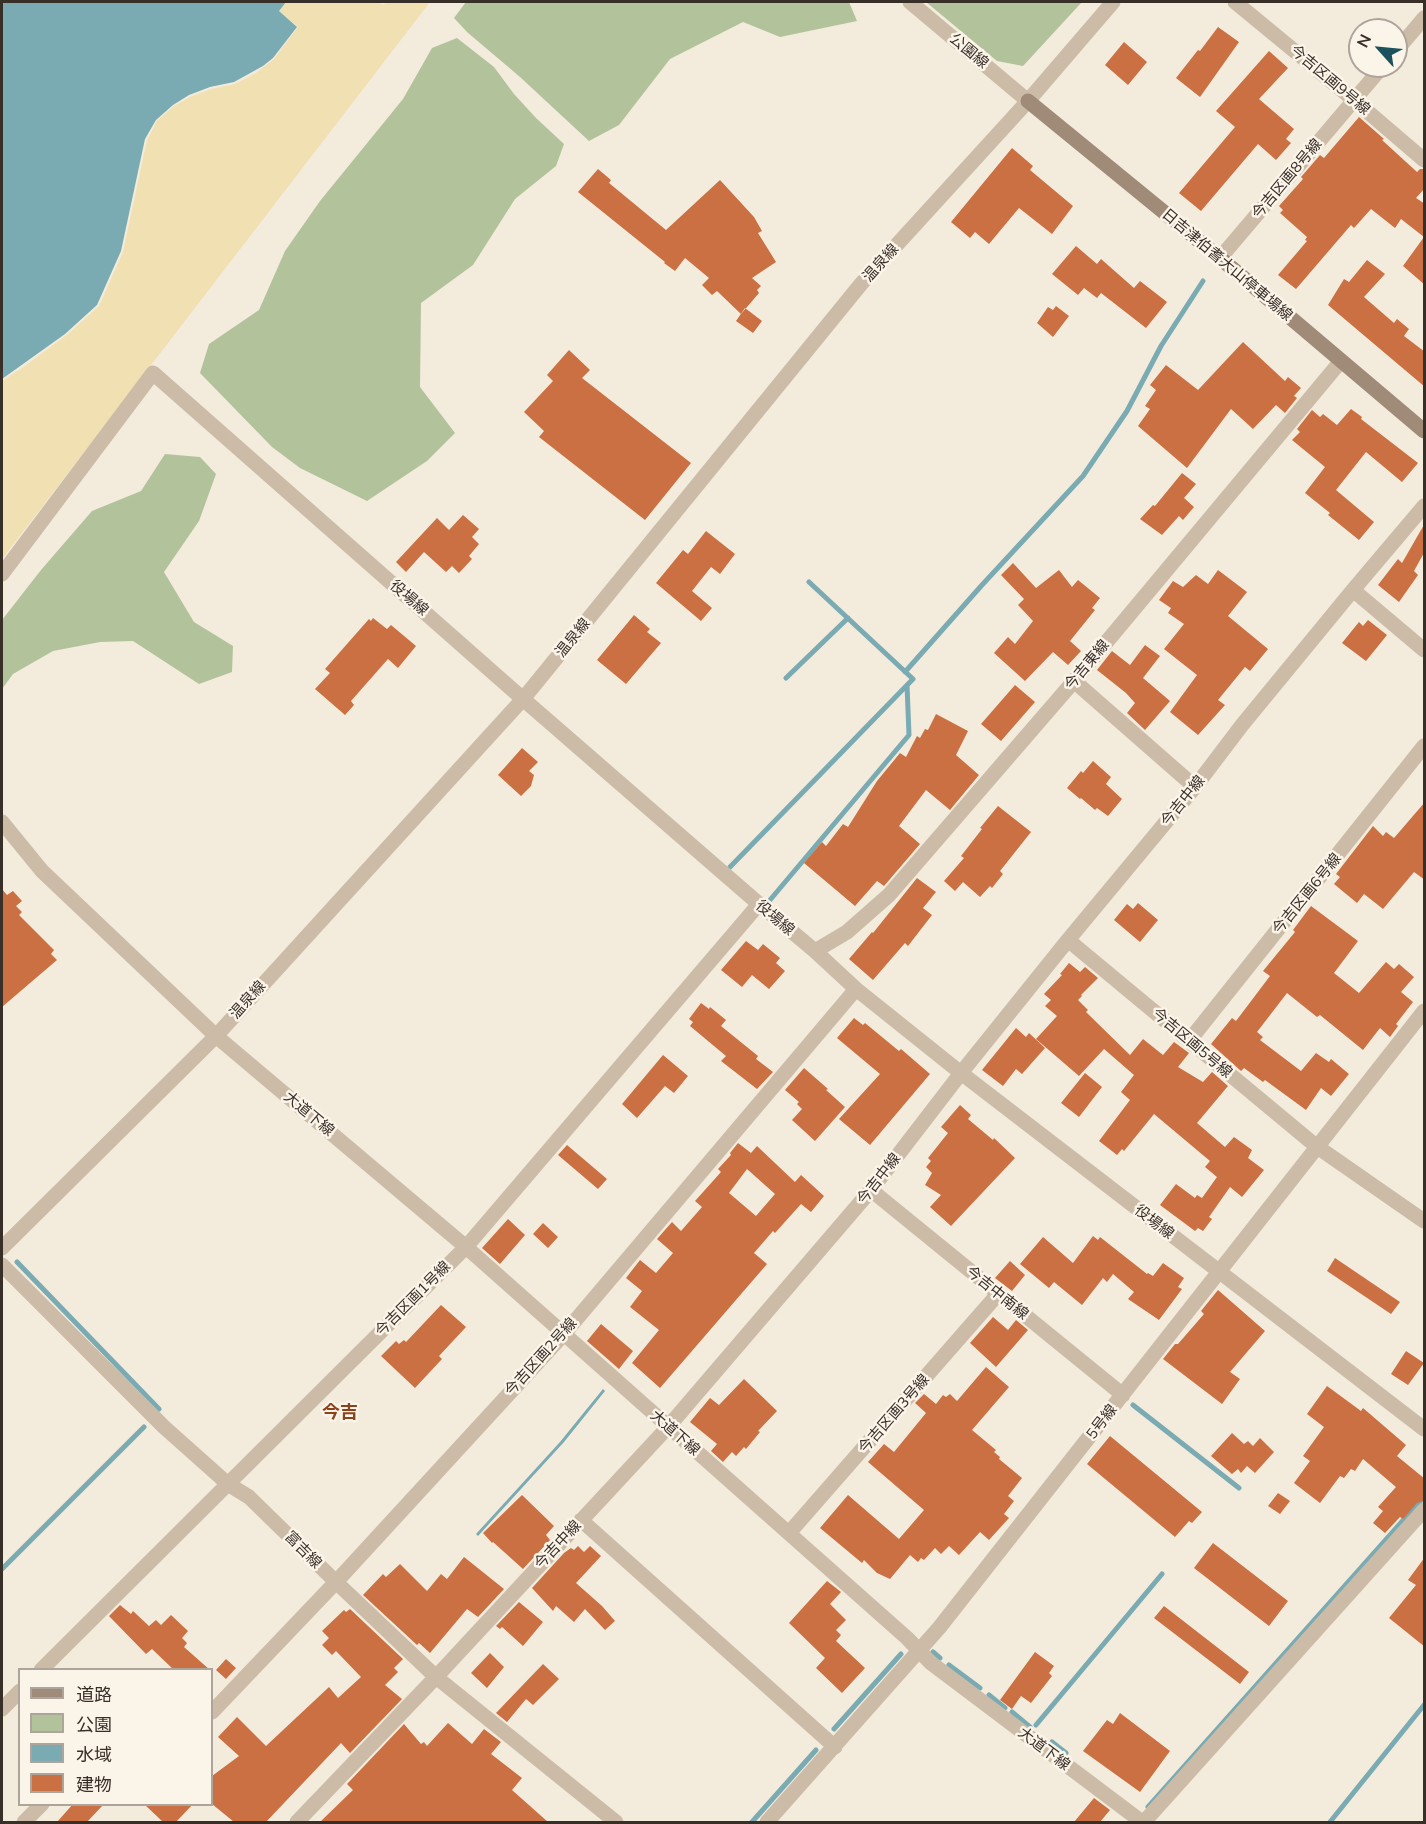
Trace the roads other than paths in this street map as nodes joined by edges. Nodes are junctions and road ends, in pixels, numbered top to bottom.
1 (910, 2) edge
2 (1113, 2) edge
3 (1235, 2) edge
4 (1425, 18) edge
5 (1408, 37) edge
6 (1372, 78) edge
7 (1354, 99) junction
8 (1028, 101) junction
9 (1425, 160) edge
10 (1220, 258) junction
11 (1341, 361) junction
12 (1425, 431) edge
13 (1425, 506) edge
14 (2, 574) edge
15 (1353, 590) junction
16 (1425, 650) edge
17 (1074, 681) junction
18 (523, 699) junction
19 (1425, 746) edge
20 (1195, 787) junction
21 (2, 822) edge
22 (759, 904) junction
23 (1068, 940) junction
24 (815, 951) junction
25 (856, 989) junction
26 (1425, 1011) edge
27 (216, 1036) junction
28 (1189, 1041) junction
29 (961, 1073) junction
30 (1316, 1146) junction
31 (871, 1190) junction
32 (1425, 1221) edge
33 (466, 1247) junction
34 (2, 1248) edge
35 (2, 1265) edge
36 (1219, 1271) junction
37 (998, 1294) junction
38 (563, 1335) junction
39 (1123, 1395) junction
40 (668, 1427) junction
41 (1425, 1430) edge
42 (228, 1484) junction
43 (1425, 1510) edge
44 (581, 1520) junction
45 (789, 1533) junction
46 (336, 1582) junction
47 (919, 1652) junction
48 (43, 1668) edge
49 (436, 1677) junction
50 (18, 1693) edge
51 (2, 1709) edge
52 (213, 1711) edge
53 (835, 1747) junction
54 (40, 1806) edge
55 (24, 1822) edge
56 (297, 1822) edge
57 (616, 1822) edge
58 (767, 1822) edge
59 (1143, 1822) edge

1 - 8 street, 公園線
2 - 8 street, 温泉線
3 - 7 street, 今吉区画9号線
4 - 5 street
6 - 7 street, 今吉区画8号線
7 - 9 street, 今吉区画9号線
7 - 10 street, 今吉区画8号線
8 - 10 main road, 日吉津伯耆大山停車場線
8 - 18 street, 温泉線
10 - 11 main road, 日吉津伯耆大山停車場線
11 - 12 main road, 日吉津伯耆大山停車場線
11 - 17 street, 今吉東線
13 - 15 street, 今吉中線
14 - 18 street, 役場線
15 - 16 street
15 - 20 street, 今吉中線
17 - 20 street
17 - 24 street, 今吉東線
18 - 22 street, 役場線
18 - 27 street, 温泉線
19 - 28 street, 今吉区画6号線
20 - 23 street, 今吉中線
21 - 27 street, 大道下線
22 - 24 street, 役場線
22 - 33 street, 今吉区画1号線
23 - 28 street, 今吉区画5号線
23 - 29 street, 今吉中線
24 - 25 street, 役場線
25 - 29 street, 役場線
25 - 38 street, 今吉区画2号線
26 - 30 street, 5号線
27 - 33 street, 大道下線
27 - 34 street, 温泉線
28 - 30 street, 今吉区画5号線
29 - 31 street, 今吉中線
29 - 36 street, 役場線
30 - 32 street, 今吉区画5号線
30 - 36 street, 5号線
31 - 37 street, 今吉中南線
31 - 40 street, 今吉中線
33 - 38 street, 大道下線
33 - 42 street, 今吉区画1号線
35 - 42 street, 富吉線
36 - 39 street, 5号線
36 - 41 street, 役場線
37 - 39 street, 今吉中南線
37 - 45 street, 今吉区画3号線
38 - 40 street, 大道下線
38 - 46 street, 今吉区画2号線
39 - 47 street, 5号線
40 - 44 street, 今吉中線
40 - 45 street, 大道下線
42 - 46 street, 富吉線
42 - 48 street, 今吉区画1号線
43 - 59 street
44 - 49 street, 今吉中線
44 - 53 street
45 - 47 street, 大道下線
46 - 49 street, 富吉線
46 - 52 street, 今吉区画2号線
47 - 53 street, 5号線
47 - 59 street, 大道下線
49 - 56 street, 今吉中線
49 - 57 street, 富吉線
50 - 51 street
53 - 58 street, 5号線
54 - 55 street

